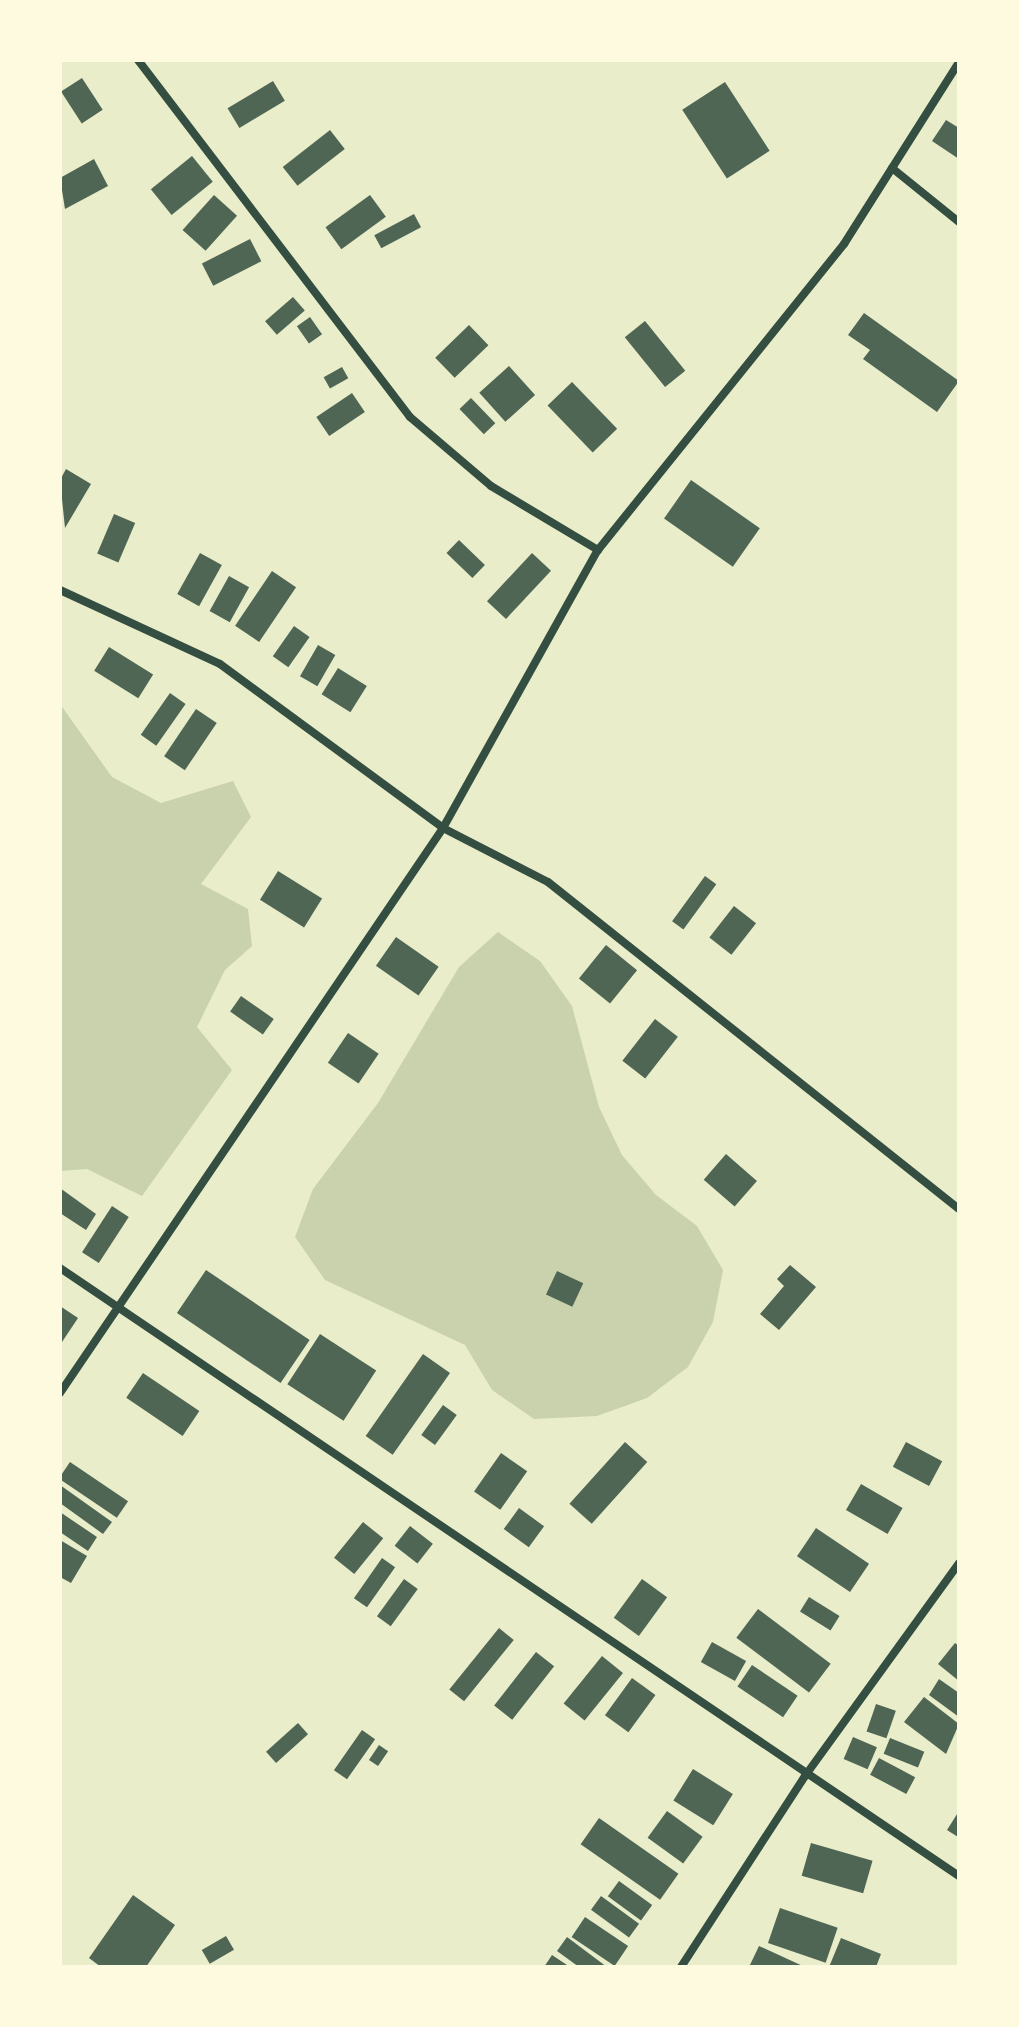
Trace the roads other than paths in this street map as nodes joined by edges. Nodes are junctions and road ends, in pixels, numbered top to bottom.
1 (138, 60) edge
2 (959, 62) edge
3 (892, 168) junction
4 (959, 222) edge
5 (598, 550) junction
6 (60, 590) edge
7 (443, 828) junction
8 (959, 1209) edge
9 (60, 1268) edge
10 (118, 1305) junction
11 (60, 1393) edge
12 (959, 1563) edge
13 (805, 1776) junction
14 (959, 1876) edge
15 (681, 1967) edge

1 - 5 street
2 - 3 street
3 - 4 street
3 - 5 street
5 - 7 street
6 - 7 street
7 - 8 street
7 - 10 street
9 - 10 street
10 - 11 street
10 - 13 street
12 - 13 street
13 - 14 street
13 - 15 street

